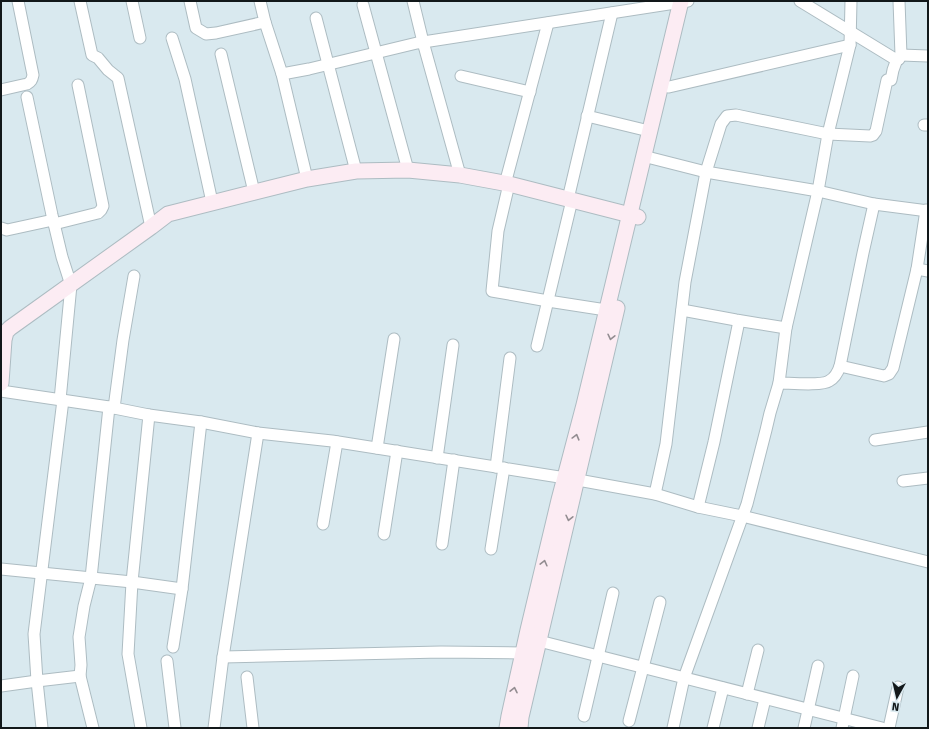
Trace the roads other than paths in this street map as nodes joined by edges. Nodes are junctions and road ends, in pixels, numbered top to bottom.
1 (18, 1) edge
2 (80, 1) edge
3 (132, 1) edge
4 (190, 1) edge
5 (260, 1) edge
6 (413, 1) edge
7 (800, 1) edge
8 (852, 1) edge
9 (899, 1) edge
10 (685, 2) edge
11 (363, 5) dead end
12 (612, 13) junction
13 (316, 18) dead end
14 (265, 22) junction
15 (548, 23) junction
16 (850, 31) junction
17 (140, 38) dead end
18 (172, 38) dead end
19 (423, 42) junction
20 (850, 45) junction
21 (376, 53) junction
22 (221, 54) dead end
23 (928, 56) edge
24 (899, 57) junction
25 (329, 64) junction
26 (282, 74) junction
27 (461, 76) dead end
28 (78, 85) dead end
29 (669, 87) junction
30 (1, 90) edge
31 (530, 92) junction
32 (27, 97) dead end
33 (587, 116) junction
34 (649, 130) junction
35 (828, 134) junction
36 (648, 157) junction
37 (408, 170) junction
38 (356, 171) junction
39 (706, 172) junction
40 (460, 175) junction
41 (307, 178) junction
42 (507, 184) junction
43 (818, 191) junction
44 (254, 192) junction
45 (570, 200) junction
46 (212, 202) junction
47 (874, 204) junction
48 (927, 211) edge
49 (634, 216) junction
50 (54, 222) junction
51 (151, 227) junction
52 (1, 228) edge
53 (923, 270) edge
54 (134, 276) dead end
55 (71, 285) junction
56 (548, 301) junction
57 (606, 310) junction
58 (682, 310) junction
59 (740, 320) junction
60 (786, 328) junction
61 (394, 339) dead end
62 (3, 340) edge
63 (453, 345) dead end
64 (537, 346) dead end
65 (510, 358) dead end
66 (840, 366) junction
67 (1, 382) edge
68 (779, 383) junction
69 (1, 391) edge
70 (62, 400) junction
71 (111, 408) junction
72 (149, 415) junction
73 (201, 422) junction
74 (258, 432) junction
75 (928, 432) edge
76 (875, 440) dead end
77 (337, 442) junction
78 (377, 448) junction
79 (397, 451) junction
80 (437, 458) junction
81 (454, 460) junction
82 (500, 467) junction
83 (928, 478) edge
84 (571, 479) junction
85 (903, 480) dead end
86 (655, 494) junction
87 (698, 507) junction
88 (742, 516) junction
89 (323, 524) dead end
90 (384, 534) dead end
91 (442, 544) dead end
92 (491, 549) dead end
93 (928, 562) edge
94 (1, 569) edge
95 (42, 573) junction
96 (91, 578) junction
97 (132, 582) junction
98 (182, 589) junction
99 (613, 593) dead end
100 (660, 602) dead end
101 (539, 641) junction
102 (174, 647) dead end
103 (758, 650) dead end
104 (523, 653) junction
105 (598, 656) junction
106 (224, 657) junction
107 (167, 660) dead end
108 (818, 666) dead end
109 (642, 667) junction
110 (80, 676) junction
111 (853, 676) dead end
112 (247, 677) dead end
113 (684, 678) junction
114 (37, 681) junction
115 (1, 686) edge
116 (898, 687) dead end
117 (723, 688) junction
118 (747, 694) junction
119 (765, 699) junction
120 (808, 709) junction
121 (584, 716) dead end
122 (629, 721) dead end
123 (843, 723) edge
124 (42, 728) edge
125 (93, 728) edge
126 (141, 728) edge
127 (175, 728) edge
128 (214, 728) edge
129 (253, 728) edge
130 (507, 728) edge
131 (520, 728) edge
132 (673, 728) edge
133 (713, 728) edge
134 (758, 728) edge
135 (804, 728) edge
136 (882, 728) edge
137 (889, 728) edge

1 - 30 street
2 - 51 street
3 - 17 street
4 - 14 street
5 - 14 street
6 - 19 street
7 - 16 street
8 - 16 street
9 - 24 street
10 - 12 street
10 - 29 street
10 - 34 street
11 - 21 street
12 - 15 street
12 - 33 street
13 - 25 street
14 - 26 street
15 - 19 street
15 - 31 street
16 - 20 street
16 - 24 street
18 - 46 street
19 - 21 street
19 - 40 street
20 - 29 street
20 - 35 street
21 - 25 street
21 - 37 street
22 - 44 street
23 - 24 street
24 - 35 street
25 - 26 street
25 - 38 street
26 - 41 street
27 - 31 street
28 - 50 street
29 - 36 street
31 - 42 street
32 - 50 street
33 - 34 street
33 - 45 street
34 - 36 street
35 - 39 street
35 - 43 street
36 - 39 street
36 - 49 street
37 - 38 street
37 - 40 street
38 - 41 street
39 - 43 street
39 - 58 street
40 - 42 street
41 - 44 street
42 - 45 street
42 - 56 street
43 - 47 street
43 - 60 street
44 - 46 street
45 - 49 street
45 - 56 street
46 - 51 street
47 - 48 street
47 - 66 street
48 - 53 street
49 - 57 street
49 -> 84 street
50 - 52 street
50 - 55 street
51 - 55 street
53 - 66 street
54 - 71 street
55 - 62 street
55 - 70 street
56 - 57 street
56 - 64 street
84 -> 57 street
58 - 59 street
58 - 86 street
59 - 60 street
59 - 87 street
60 - 68 street
61 - 78 street
62 - 67 street
63 - 80 street
65 - 82 street
66 - 68 street
68 - 88 street
69 - 70 street
70 - 71 street
70 - 95 street
71 - 72 street
71 - 96 street
72 - 73 street
72 - 97 street
73 - 74 street
73 - 98 street
74 - 77 street
74 - 106 street
75 - 76 street
77 - 78 street
77 - 89 street
78 - 79 street
79 - 80 street
79 - 90 street
80 - 81 street
81 - 82 street
81 - 91 street
82 - 84 street
82 - 92 street
83 - 85 street
84 - 86 street
84 -> 101 street
104 -> 84 street
86 - 87 street
87 - 88 street
88 - 93 street
88 - 113 street
94 - 95 street
95 - 96 street
95 - 114 street
96 - 97 street
96 - 110 street
97 - 98 street
97 - 126 street
98 - 102 street
99 - 105 street
100 - 109 street
101 - 105 street
101 - 131 street
103 - 118 street
104 - 106 street
130 -> 104 street
105 - 109 street
105 - 121 street
106 - 128 street
107 - 127 street
108 - 120 street
109 - 113 street
109 - 122 street
110 - 114 street
110 - 125 street
111 - 123 street
112 - 129 street
113 - 117 street
113 - 132 street
114 - 115 street
114 - 124 street
116 - 137 street
117 - 118 street
117 - 133 street
118 - 119 street
119 - 120 street
119 - 134 street
120 - 123 street
120 - 135 street
123 - 136 street

